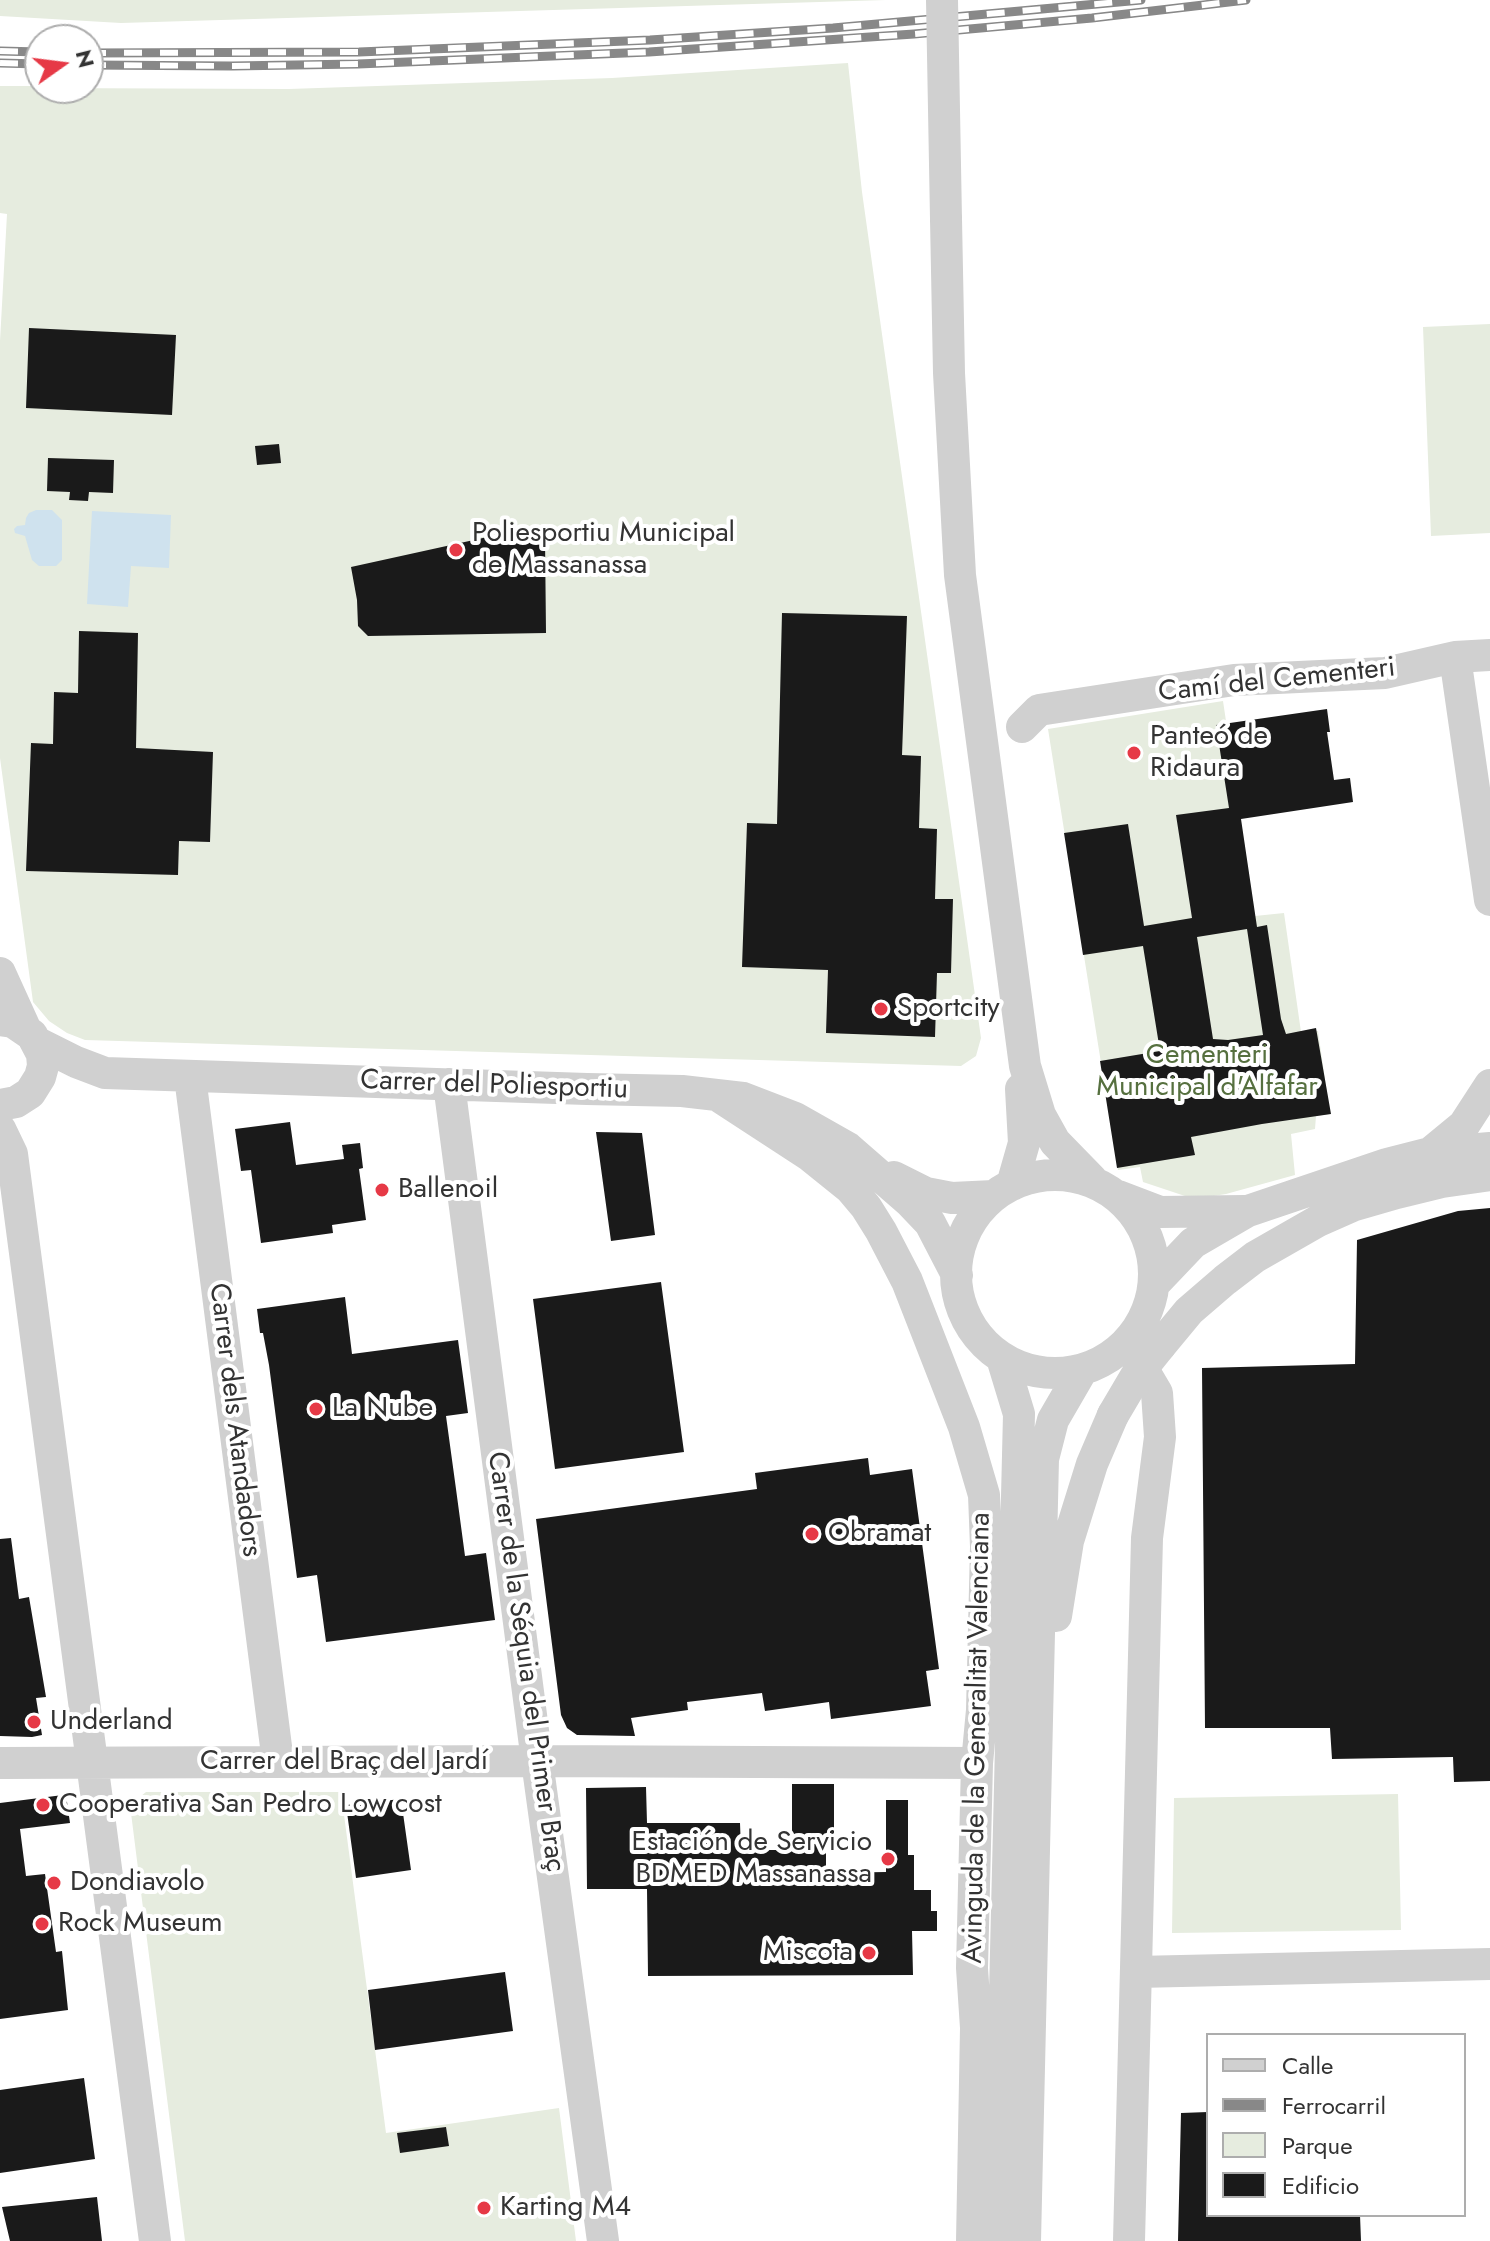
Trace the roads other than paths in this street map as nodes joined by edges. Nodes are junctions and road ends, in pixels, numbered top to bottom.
1 (942, 0) edge
2 (1490, 655) edge
3 (1455, 657) junction
4 (1022, 727) dead end
5 (1490, 900) edge
6 (0, 973) edge
7 (21, 1030) edge
8 (1025, 1066) junction
9 (105, 1073) junction
10 (190, 1077) junction
11 (449, 1084) junction
12 (1490, 1085) edge
13 (717, 1095) junction
14 (20, 1096) edge
15 (6, 1142) edge
16 (1490, 1148) edge
17 (1430, 1153) junction
18 (866, 1163) junction
19 (1490, 1175) edge
20 (1103, 1187) junction
21 (1003, 1191) junction
22 (1248, 1211) junction
23 (957, 1275) junction
24 (1154, 1284) junction
25 (1127, 1342) junction
26 (1002, 1358) junction
27 (1082, 1370) junction
28 (537, 1761) junction
29 (278, 1762) junction
30 (0, 1763) edge
31 (90, 1763) junction
32 (977, 1763) junction
33 (1022, 1823) junction
34 (1490, 1964) edge
35 (1137, 1972) junction
36 (976, 2028) junction
37 (155, 2241) edge
38 (603, 2241) edge
39 (972, 2241) edge
40 (999, 2241) edge
41 (1025, 2241) edge
42 (1129, 2241) edge

1 - 8 street, bridge
2 - 3 street, Camí del Cementeri
3 - 4 street, Camí del Cementeri
3 - 5 street
6 - 7 street
7 - 9 street, Carrer del Poliesportiu
7 - 14 street
8 - 20 street
8 - 21 street
9 - 10 street, Carrer del Poliesportiu
9 - 14 street, Carrer del Poliesportiu
10 - 11 street, Carrer del Poliesportiu
10 - 29 street, Carrer dels Atandadors
11 - 13 street, Carrer del Poliesportiu
11 - 28 street, Carrer de la Séquia del Primer Braç
12 - 17 street
13 - 18 street, Carrer del Poliesportiu
13 - 32 street, Avinguda de la Generalitat Valenciana
14 - 15 street
15 - 31 street
16 - 17 street
17 - 22 street
18 - 21 street, Carrer del Poliesportiu
18 - 23 street, Carrer del Poliesportiu
19 - 33 street, bridge
20 - 21 street
20 - 22 street
20 - 24 street
21 - 23 street
22 - 24 street
23 - 26 street
24 - 25 street
25 - 27 street
25 - 35 street
26 - 27 street
26 - 33 street
27 - 33 street
28 - 29 street, Carrer del Braç del Jardí
28 - 32 street, Carrer del Braç del Jardí
28 - 38 street, Carrer de la Séquia del Primer Braç
29 - 31 street, Carrer del Braç del Jardí
30 - 31 street, Carrer del Braç del Jardí
31 - 37 street
32 - 36 street, Avinguda de la Generalitat Valenciana
33 - 36 street
33 - 40 street
33 - 41 street
34 - 35 street
35 - 42 street
36 - 39 street, Avinguda de la Generalitat Valenciana

